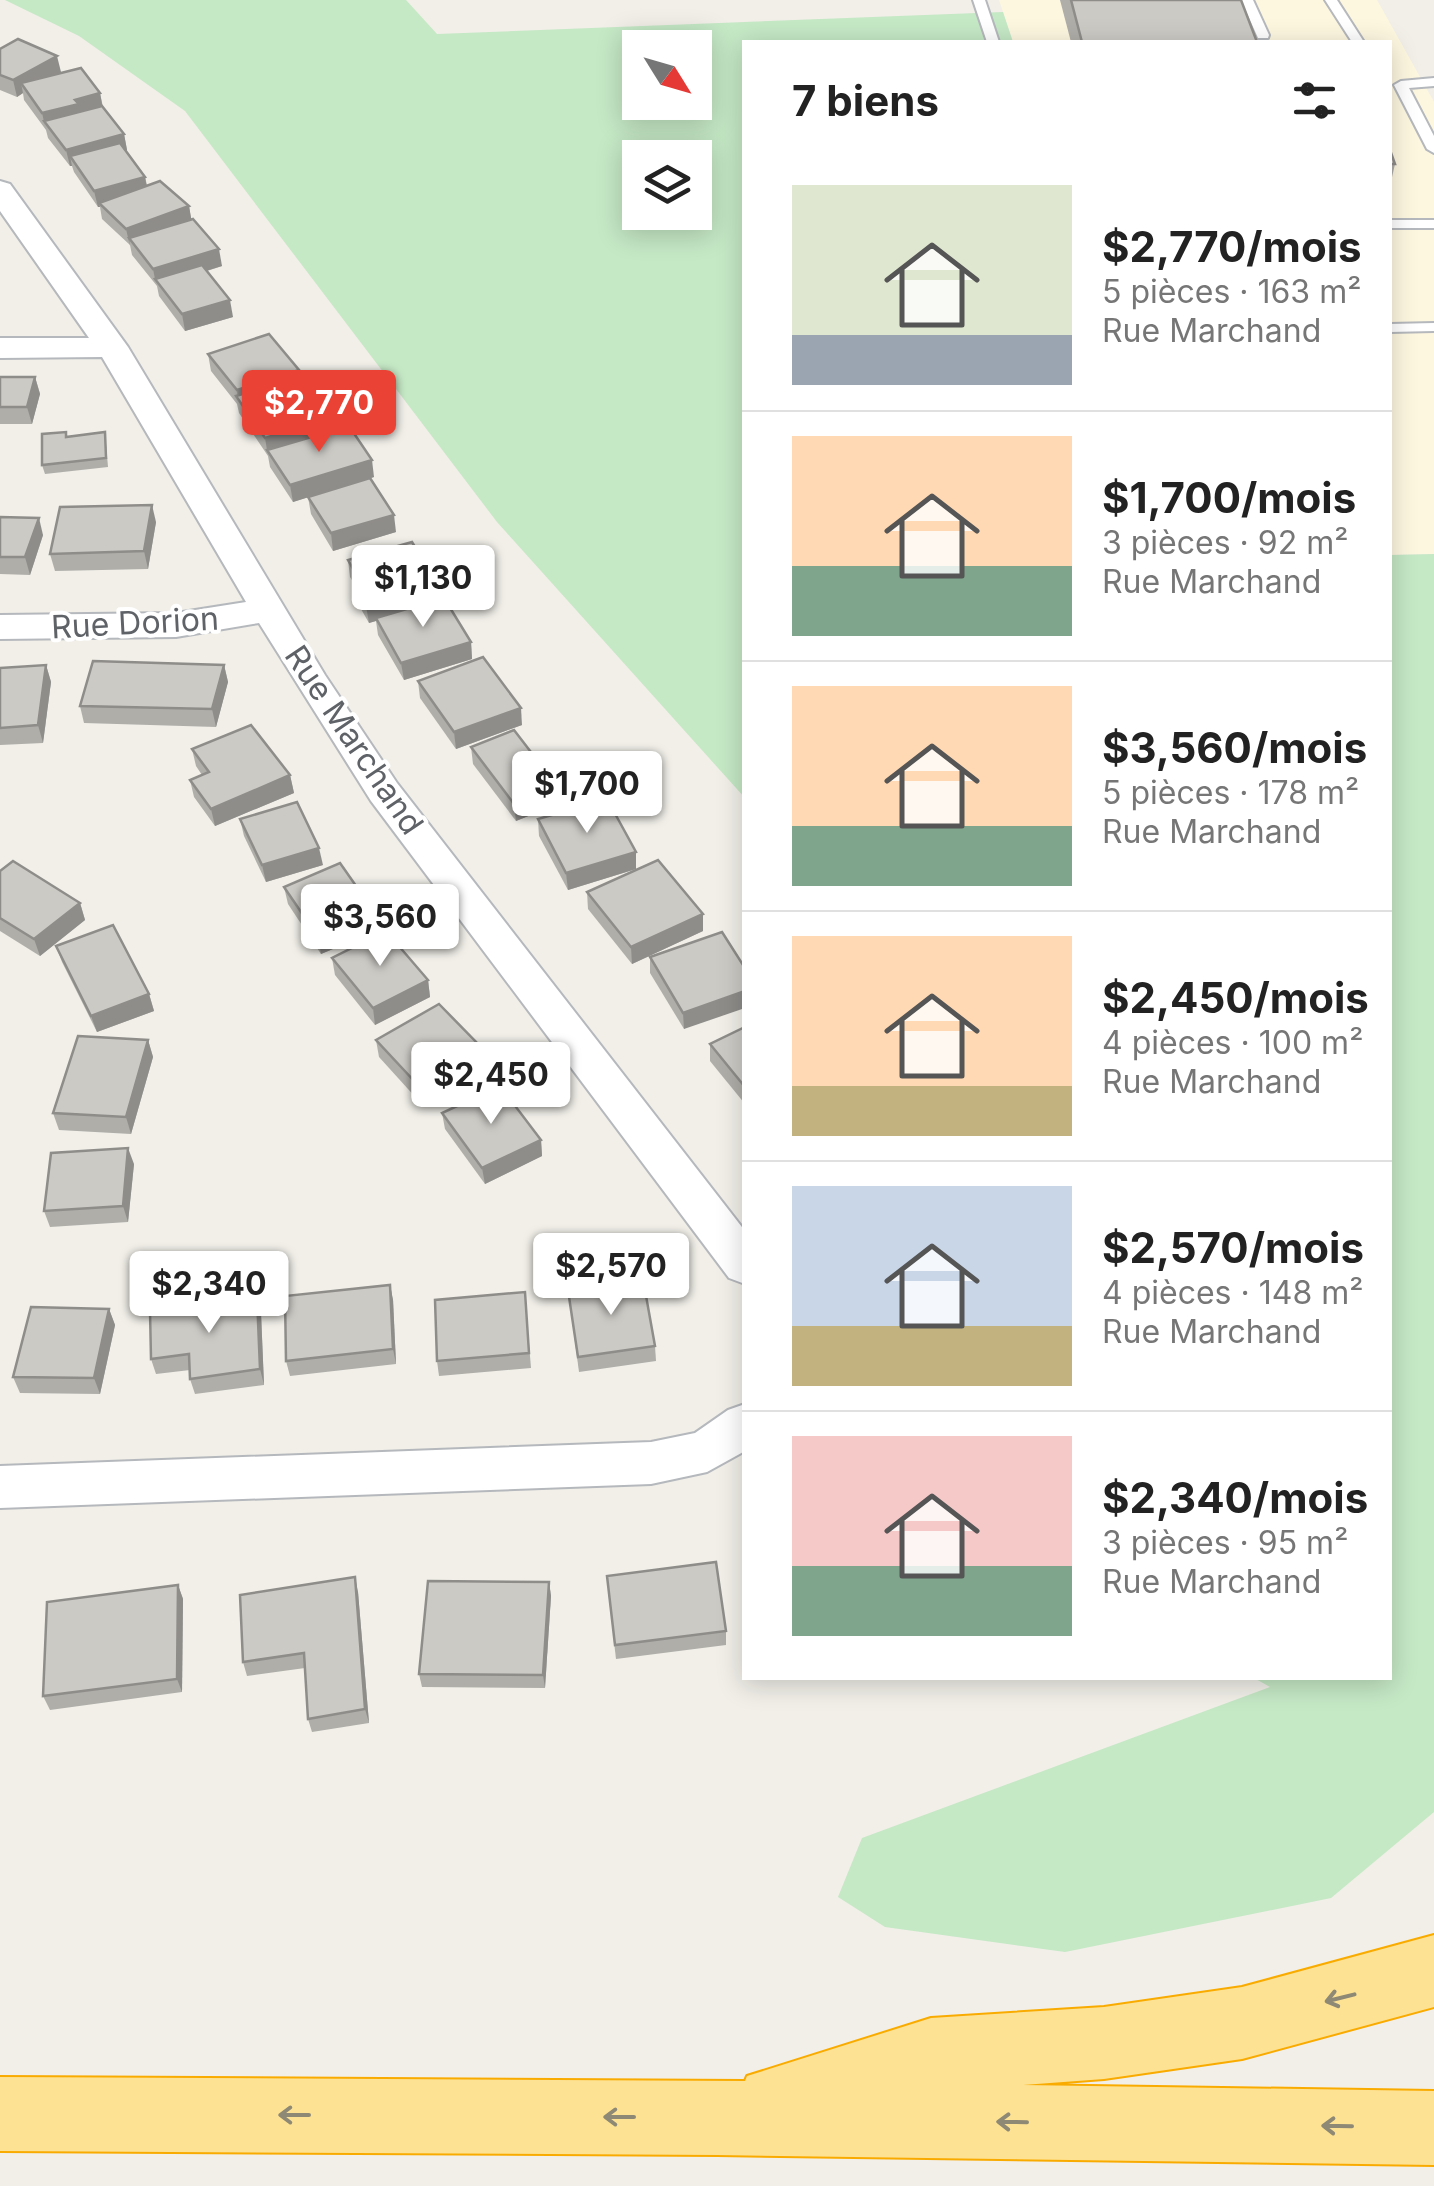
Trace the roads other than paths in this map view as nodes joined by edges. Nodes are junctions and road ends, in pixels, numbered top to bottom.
1 (979, 0) edge
2 (1247, 0) edge
3 (1331, 0) edge
4 (1263, 35) dead end
5 (992, 40) edge
6 (1357, 40) edge
7 (1434, 82) edge
8 (1396, 85) edge
9 (1434, 148) edge
10 (0, 190) edge
11 (1392, 224) edge
12 (1434, 224) edge
13 (1434, 327) edge
14 (1392, 328) edge
15 (112, 347) junction
16 (0, 348) edge
17 (270, 610) junction
18 (0, 628) edge
19 (742, 1261) edge
20 (742, 1426) edge
21 (0, 1486) edge
22 (1434, 1971) edge
23 (0, 2114) edge
24 (717, 2118) junction
25 (1434, 2128) edge

1 - 5 lane
2 - 4 lane
3 - 6 lane
7 - 8 lane
8 - 9 lane
10 - 15 street, Rue Marchand
11 - 12 lane
13 - 14 lane
15 - 16 street
15 - 17 street, Rue Marchand
17 - 18 street, Rue Dorion
17 - 19 street, Rue Marchand
20 - 21 street
22 -> 24 highway
24 -> 23 highway
25 -> 24 highway

